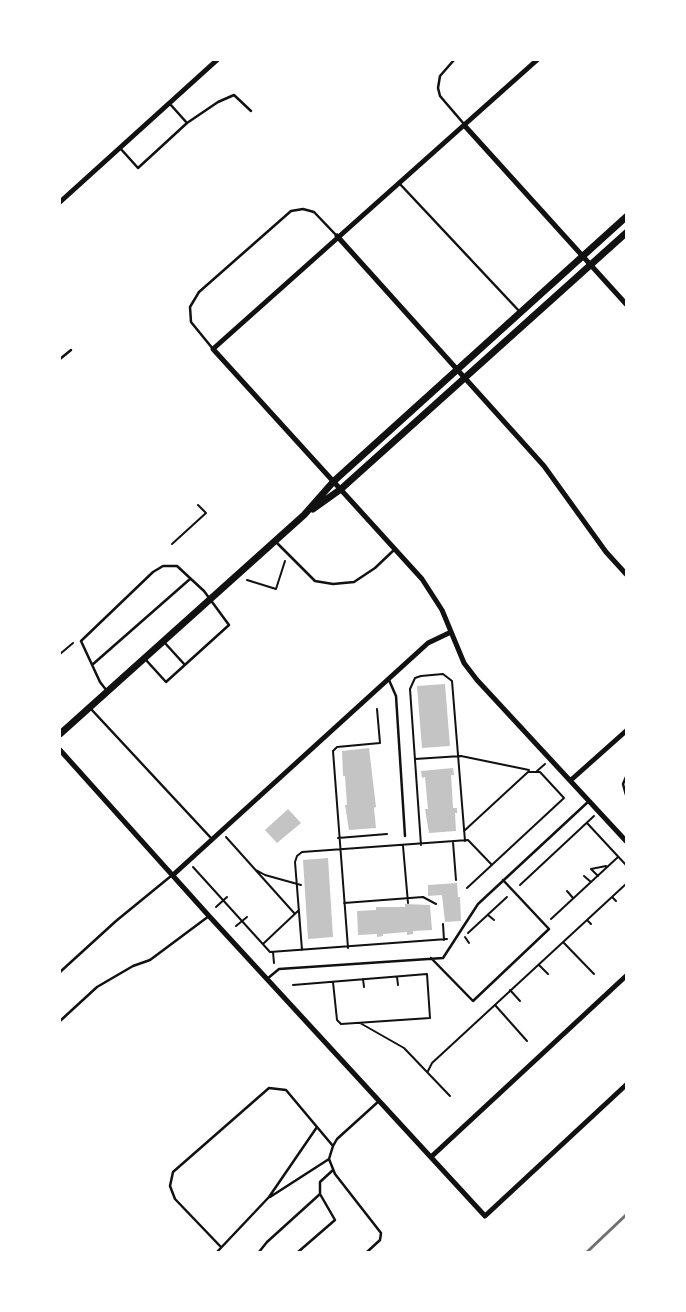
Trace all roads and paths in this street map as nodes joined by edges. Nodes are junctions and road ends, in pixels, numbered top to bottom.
1 (217, 60) edge
2 (454, 60) edge
3 (537, 60) edge
4 (169, 103) junction
5 (251, 112) dead end
6 (187, 123) junction
7 (464, 125) junction
8 (119, 148) junction
9 (398, 181) junction
10 (60, 202) edge
11 (626, 217) edge
12 (626, 233) edge
13 (337, 236) junction
14 (583, 256) junction
15 (590, 265) junction
16 (626, 304) edge
17 (521, 314) junction
18 (213, 349) junction
19 (72, 350) dead end
20 (60, 359) edge
21 (457, 370) junction
22 (464, 378) junction
23 (334, 482) junction
24 (341, 489) junction
25 (198, 505) dead end
26 (304, 515) junction
27 (275, 541) junction
28 (172, 544) dead end
29 (395, 549) junction
30 (285, 561) dead end
31 (626, 574) edge
32 (190, 578) junction
33 (247, 580) dead end
34 (211, 600) junction
35 (451, 632) junction
36 (164, 642) junction
37 (73, 643) dead end
38 (60, 654) edge
39 (145, 659) junction
40 (92, 665) junction
41 (185, 665) junction
42 (389, 678) junction
43 (108, 692) junction
44 (90, 708) junction
45 (377, 709) dead end
46 (626, 731) edge
47 (60, 734) edge
48 (60, 750) edge
49 (458, 756) junction
50 (415, 759) junction
51 (531, 771) junction
52 (626, 777) edge
53 (571, 780) junction
54 (626, 795) edge
55 (589, 801) junction
56 (594, 816) dead end
57 (587, 823) junction
58 (222, 830) junction
59 (464, 831) junction
60 (387, 834) dead end
61 (405, 836) dead end
62 (338, 838) junction
63 (212, 839) junction
64 (465, 841) junction
65 (626, 841) edge
66 (453, 842) junction
67 (421, 845) junction
68 (403, 846) junction
69 (339, 848) junction
70 (618, 857) junction
71 (188, 861) junction
72 (626, 865) edge
73 (492, 866) junction
74 (608, 866) junction
75 (254, 868) junction
76 (173, 875) junction
77 (584, 876) dead end
78 (598, 876) junction
79 (456, 880) dead end
80 (503, 880) junction
81 (591, 882) junction
82 (297, 884) junction
83 (626, 884) edge
84 (301, 885) dead end
85 (520, 885) dead end
86 (468, 888) dead end
87 (567, 891) dead end
88 (227, 897) dead end
89 (507, 897) dead end
90 (612, 897) junction
91 (407, 898) junction
92 (573, 898) junction
93 (223, 900) junction
94 (616, 902) dead end
95 (344, 903) junction
96 (408, 903) dead end
97 (436, 904) dead end
98 (216, 907) dead end
99 (299, 910) junction
100 (295, 914) junction
101 (488, 915) junction
102 (209, 916) junction
103 (247, 917) dead end
104 (478, 917) dead end
105 (551, 919) dead end
106 (494, 920) dead end
107 (587, 920) junction
108 (243, 921) junction
109 (481, 921) junction
110 (443, 924) dead end
111 (591, 924) dead end
112 (236, 926) dead end
113 (451, 939) dead end
114 (444, 940) junction
115 (563, 942) junction
116 (469, 943) dead end
117 (264, 944) junction
118 (348, 948) junction
119 (302, 951) junction
120 (273, 952) junction
121 (431, 958) junction
122 (274, 963) dead end
123 (539, 964) junction
124 (60, 972) edge
125 (548, 974) dead end
126 (594, 974) dead end
127 (626, 976) edge
128 (397, 977) junction
129 (267, 979) junction
130 (363, 979) junction
131 (333, 982) junction
132 (293, 984) dead end
133 (398, 985) dead end
134 (364, 987) dead end
135 (510, 990) junction
136 (520, 1001) dead end
137 (495, 1005) junction
138 (60, 1021) edge
139 (360, 1024) junction
140 (527, 1041) dead end
141 (428, 1071) junction
142 (626, 1085) edge
143 (450, 1096) dead end
144 (379, 1100) junction
145 (318, 1127) junction
146 (333, 1146) junction
147 (431, 1157) junction
148 (330, 1159) junction
149 (333, 1169) junction
150 (320, 1194) junction
151 (269, 1197) junction
152 (220, 1246) junction
153 (217, 1252) edge
154 (259, 1252) edge
155 (298, 1252) edge
156 (366, 1252) edge

1 - 4 street
2 - 7 lane
3 - 7 street
4 - 6 lane
4 - 8 street
5 - 6 lane
6 - 8 lane
7 - 9 street
7 - 14 street
8 - 10 street
9 - 13 street
9 - 17 lane
11 - 14 street
12 - 15 street
13 - 18 street
13 - 18 lane
13 - 21 street
14 - 15 street
14 - 17 street
15 - 16 street
15 - 22 street
17 - 21 street
18 - 23 street
19 - 20 lane
21 - 22 street
21 - 23 street
22 - 24 street
22 - 31 street
23 - 24 street
23 - 26 street
24 - 26 street
24 - 29 street
25 - 28 path
26 - 27 street
27 - 29 lane
27 - 34 street
29 - 35 street
30 - 33 path
32 - 34 lane
32 - 40 lane
32 - 40 lane
34 - 36 street
34 - 41 lane
35 - 42 street
35 - 53 street
36 - 39 street
36 - 41 lane
37 - 38 path
39 - 41 lane
39 - 43 street
40 - 43 lane
42 - 58 street
42 - 61 lane
43 - 44 street
44 - 47 street
44 - 63 lane
45 - 62 path
46 - 53 street
48 - 76 street
49 - 50 path
49 - 50 path
49 - 51 path
49 - 59 path
50 - 67 path
51 - 59 path
51 - 73 path
52 - 54 lane
53 - 55 street
55 - 65 street
55 - 80 lane
56 - 57 path
57 - 70 path
57 - 85 path
58 - 63 street
58 - 75 path
59 - 64 path
60 - 62 path
62 - 69 path
63 - 71 street
64 - 66 path
64 - 73 path
66 - 67 path
66 - 79 path
67 - 68 path
68 - 69 path
68 - 91 path
69 - 82 path
69 - 95 path
70 - 72 path
70 - 74 path
71 - 76 street
71 - 93 path
73 - 86 path
74 - 78 path
74 - 78 path
75 - 82 path
75 - 100 path
76 - 102 street
76 - 124 lane
77 - 81 path
78 - 81 path
80 - 121 lane
80 - 121 lane
81 - 92 path
82 - 84 path
82 - 99 path
83 - 90 path
87 - 92 path
88 - 93 path
89 - 101 path
90 - 94 path
90 - 107 path
91 - 95 path
91 - 96 path
91 - 97 path
92 - 105 path
93 - 98 path
93 - 108 path
95 - 118 path
99 - 100 path
99 - 119 path
100 - 117 path
101 - 106 path
101 - 109 path
102 - 129 street
102 - 138 lane
103 - 108 path
104 - 109 path
107 - 111 path
107 - 115 path
108 - 112 path
108 - 117 path
109 - 116 path
110 - 114 path
113 - 114 path
114 - 118 path
115 - 123 path
115 - 126 path
117 - 120 path
118 - 119 path
119 - 120 path
120 - 122 path
121 - 129 lane
123 - 125 path
123 - 135 path
127 - 147 street
128 - 130 path
128 - 133 path
128 - 139 path
129 - 144 street
130 - 131 path
130 - 134 path
131 - 132 path
131 - 139 path
135 - 136 path
135 - 137 path
137 - 140 path
137 - 141 path
139 - 141 path
141 - 143 path
142 - 147 street
144 - 146 lane
144 - 147 street
145 - 146 lane
145 - 151 lane
145 - 152 lane
146 - 148 lane
148 - 149 lane
148 - 151 lane
149 - 150 lane
149 - 156 lane
150 - 154 lane
150 - 155 lane
151 - 152 lane
152 - 153 lane

